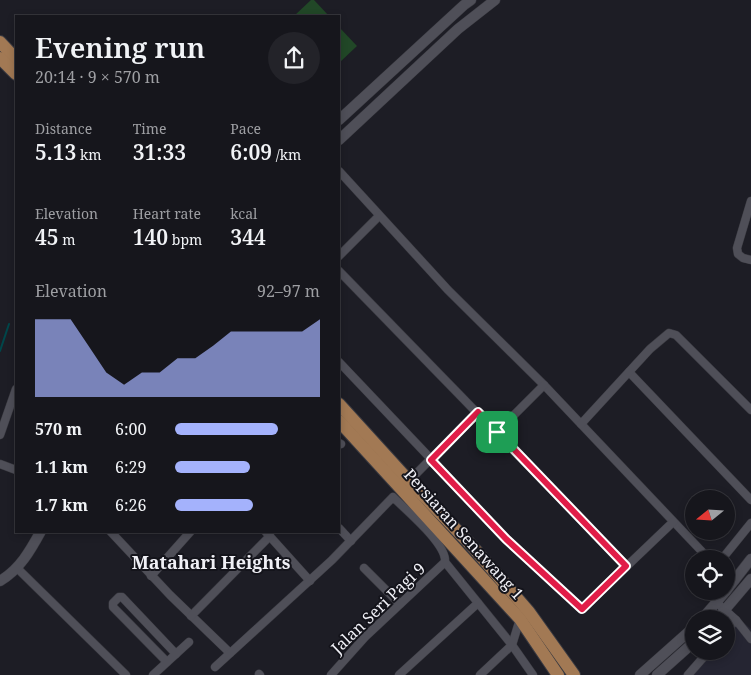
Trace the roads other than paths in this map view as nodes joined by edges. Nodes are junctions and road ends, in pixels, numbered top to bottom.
1 (495, 0) edge
2 (467, 2) edge
3 (0, 42) edge
4 (0, 58) edge
5 (15, 58) edge
6 (15, 73) edge
7 (340, 119) edge
8 (340, 139) edge
9 (340, 172) edge
10 (751, 201) edge
11 (379, 216) junction
12 (340, 255) edge
13 (751, 260) edge
14 (340, 272) edge
15 (340, 363) edge
16 (629, 372) junction
17 (544, 385) junction
18 (340, 405) edge
19 (13, 406) edge
20 (750, 406) edge
21 (478, 412) junction
22 (340, 421) edge
23 (581, 424) junction
24 (497, 432) junction
25 (0, 434) edge
26 (431, 460) junction
27 (0, 464) edge
28 (15, 470) edge
29 (409, 481) junction
30 (751, 500) edge
31 (673, 522) junction
32 (751, 524) edge
33 (340, 529) edge
34 (40, 533) edge
35 (114, 533) edge
36 (189, 533) edge
37 (268, 534) edge
38 (351, 541) junction
39 (700, 550) edge
40 (729, 550) edge
41 (751, 559) edge
42 (445, 562) junction
43 (626, 566) junction
44 (16, 568) junction
45 (364, 568) dead end
46 (151, 576) junction
47 (751, 579) edge
48 (310, 580) junction
49 (0, 581) edge
50 (735, 581) edge
51 (716, 602) joint
52 (478, 603) junction
53 (400, 604) junction
54 (709, 610) edge
55 (724, 610) joint
56 (191, 616) junction
57 (520, 619) junction
58 (736, 620) edge
59 (685, 635) edge
60 (751, 639) edge
61 (189, 642) dead end
62 (512, 645) junction
63 (685, 650) edge
64 (230, 653) junction
65 (176, 654) junction
66 (702, 660) edge
67 (167, 662) junction
68 (215, 667) dead end
69 (693, 673) edge
70 (126, 675) edge
71 (153, 675) edge
72 (331, 675) edge
73 (399, 675) edge
74 (480, 675) edge
75 (533, 675) edge
76 (558, 675) edge
77 (574, 675) edge
78 (640, 675) edge
79 (657, 675) edge

1 - 8 street
2 - 7 street
3 - 5 main road
4 - 6 main road
9 - 11 street
10 - 13 street
11 - 12 street
11 - 17 street
14 - 21 street
15 - 26 street
16 - 20 street
16 - 23 street
16 - 30 street
17 - 23 street
17 - 24 street
18 - 29 main road, Persiaran Senawang 1
19 - 25 street
21 - 24 street
21 - 26 street
22 - 57 main road, Persiaran Senawang 1
23 - 31 street
24 - 43 street
26 - 29 street
26 - 43 street
27 - 28 street
29 - 77 main road, Persiaran Senawang 1
31 - 39 street
31 - 43 street
32 - 40 street
33 - 38 street
34 - 44 street
35 - 46 street
36 - 46 street
37 - 48 street
37 - 56 street
38 - 42 street
38 - 48 street
41 - 50 street
42 - 52 street
42 - 53 street, Jalan Seri Pagi 9
44 - 49 street
44 - 70 street
45 - 53 street
46 - 56 street
47 - 55 street
48 - 64 street
51 - 54 street
51 - 55 street
52 - 62 street
52 - 73 street
53 - 72 street, Jalan Seri Pagi 9
56 - 64 street
57 - 62 street
57 - 76 main road, Persiaran Senawang 1
58 - 60 street
59 - 78 street
61 - 65 street
62 - 74 street
62 - 75 street
63 - 79 street
64 - 68 street
65 - 67 street
65 - 67 street
66 - 69 street
67 - 71 street

